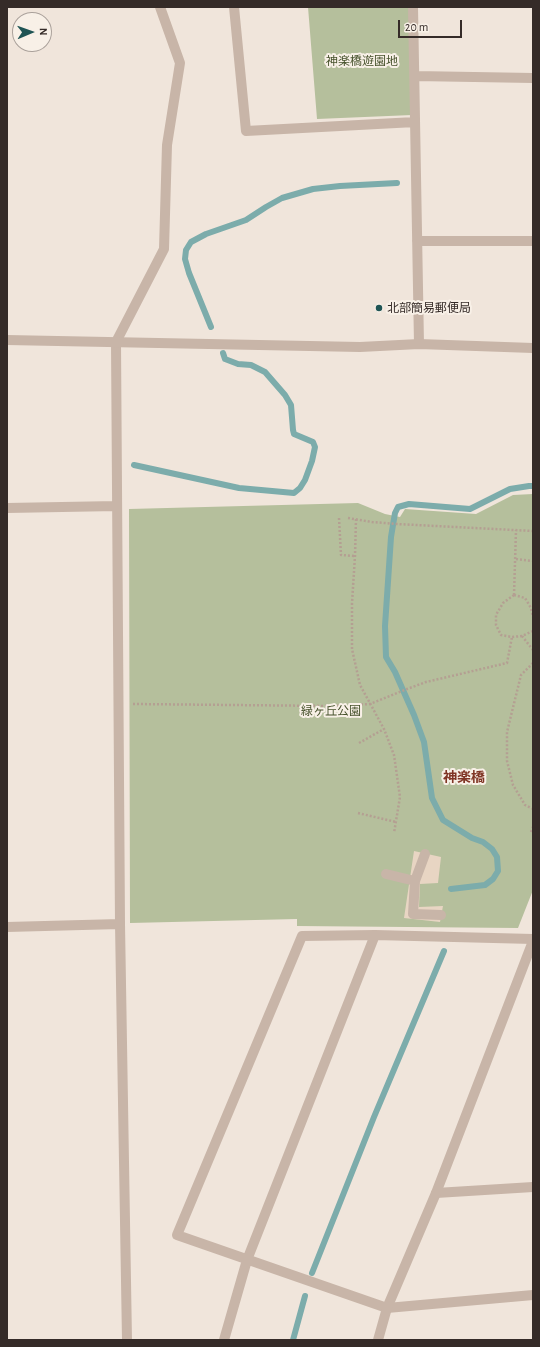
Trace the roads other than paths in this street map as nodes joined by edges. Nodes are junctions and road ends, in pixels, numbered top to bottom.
1 (160, 7) edge
2 (234, 7) edge
3 (413, 7) edge
4 (415, 76) junction
5 (533, 78) edge
6 (415, 122) junction
7 (417, 241) junction
8 (533, 241) edge
9 (7, 340) edge
10 (116, 342) junction
11 (419, 344) junction
12 (533, 348) edge
13 (117, 506) junction
14 (7, 508) edge
15 (425, 854) dead end
16 (386, 874) dead end
17 (415, 881) junction
18 (441, 915) dead end
19 (120, 924) junction
20 (7, 927) edge
21 (375, 935) junction
22 (533, 940) edge
23 (533, 1187) edge
24 (436, 1193) junction
25 (247, 1260) junction
26 (533, 1295) edge
27 (387, 1308) junction
28 (127, 1340) edge
29 (224, 1340) edge
30 (378, 1340) edge

1 - 10 street
2 - 6 street
3 - 4 street
4 - 5 street
4 - 6 street
6 - 7 street
7 - 8 street
7 - 11 street
9 - 10 street
10 - 11 street
10 - 13 street
11 - 12 street
13 - 14 street
13 - 19 street
15 - 17 street
16 - 17 street
17 - 18 street
19 - 20 street
19 - 28 street
21 - 22 street
21 - 25 street
21 - 25 street
22 - 24 street
23 - 24 street
24 - 27 street
25 - 27 street
25 - 29 street
26 - 27 street
27 - 30 street

